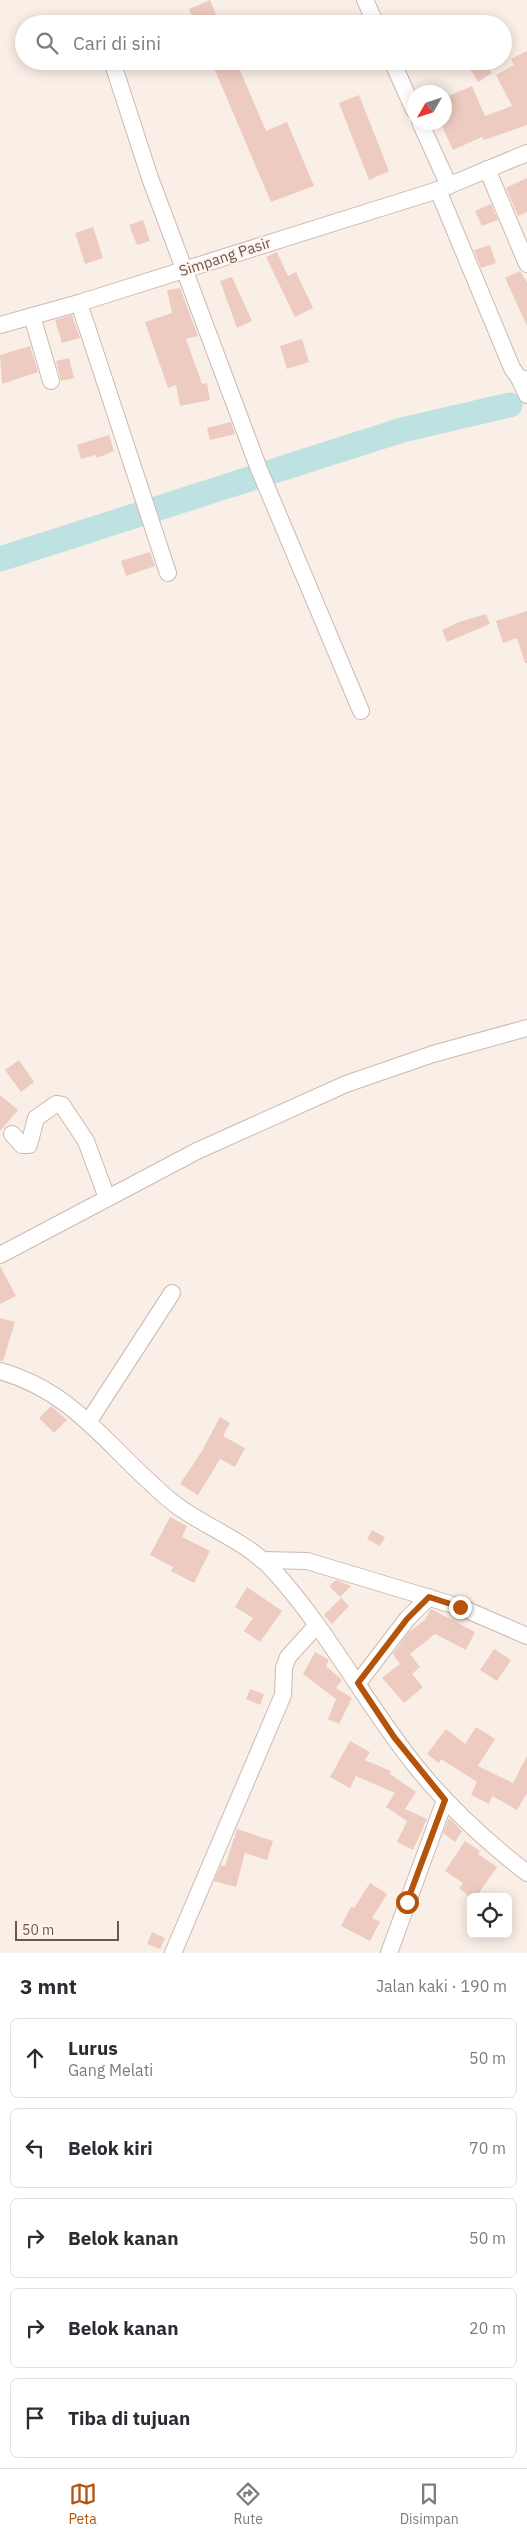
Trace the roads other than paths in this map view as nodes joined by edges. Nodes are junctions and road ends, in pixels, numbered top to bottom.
1 (365, 0) edge
2 (372, 15) edge
3 (115, 70) edge
4 (396, 70) edge
5 (407, 94) edge
6 (423, 130) edge
7 (527, 153) edge
8 (487, 169) junction
9 (444, 188) junction
10 (527, 264) edge
11 (184, 270) junction
12 (79, 303) junction
13 (32, 316) junction
14 (0, 326) edge
15 (523, 378) edge
16 (51, 381) dead end
17 (527, 395) edge
18 (168, 573) dead end
19 (361, 711) dead end
20 (527, 1028) edge
21 (12, 1134) dead end
22 (107, 1198) junction
23 (0, 1255) edge
24 (172, 1293) dead end
25 (0, 1371) edge
26 (89, 1421) junction
27 (262, 1560) junction
28 (429, 1597) junction
29 (316, 1626) junction
30 (527, 1636) edge
31 (358, 1683) junction
32 (445, 1800) junction
33 (527, 1873) edge
34 (173, 1953) edge
35 (389, 1953) edge

1 - 2 street
3 - 11 street
4 - 5 street
6 - 9 street
7 - 8 street, Simpang Pasir
8 - 9 street, Simpang Pasir
8 - 10 street
9 - 11 street, Simpang Pasir
9 - 15 street
11 - 12 street, Simpang Pasir
11 - 19 street
12 - 13 street, Simpang Pasir
12 - 18 street
13 - 14 street, Simpang Pasir
13 - 16 street
15 - 17 street
20 - 22 street
21 - 22 street
22 - 23 street
24 - 26 street
25 - 26 street
26 - 27 street
27 - 28 street
27 - 29 street
28 - 30 street
28 - 31 street
29 - 31 street
29 - 34 street
31 - 32 street
32 - 33 street
32 - 35 street

